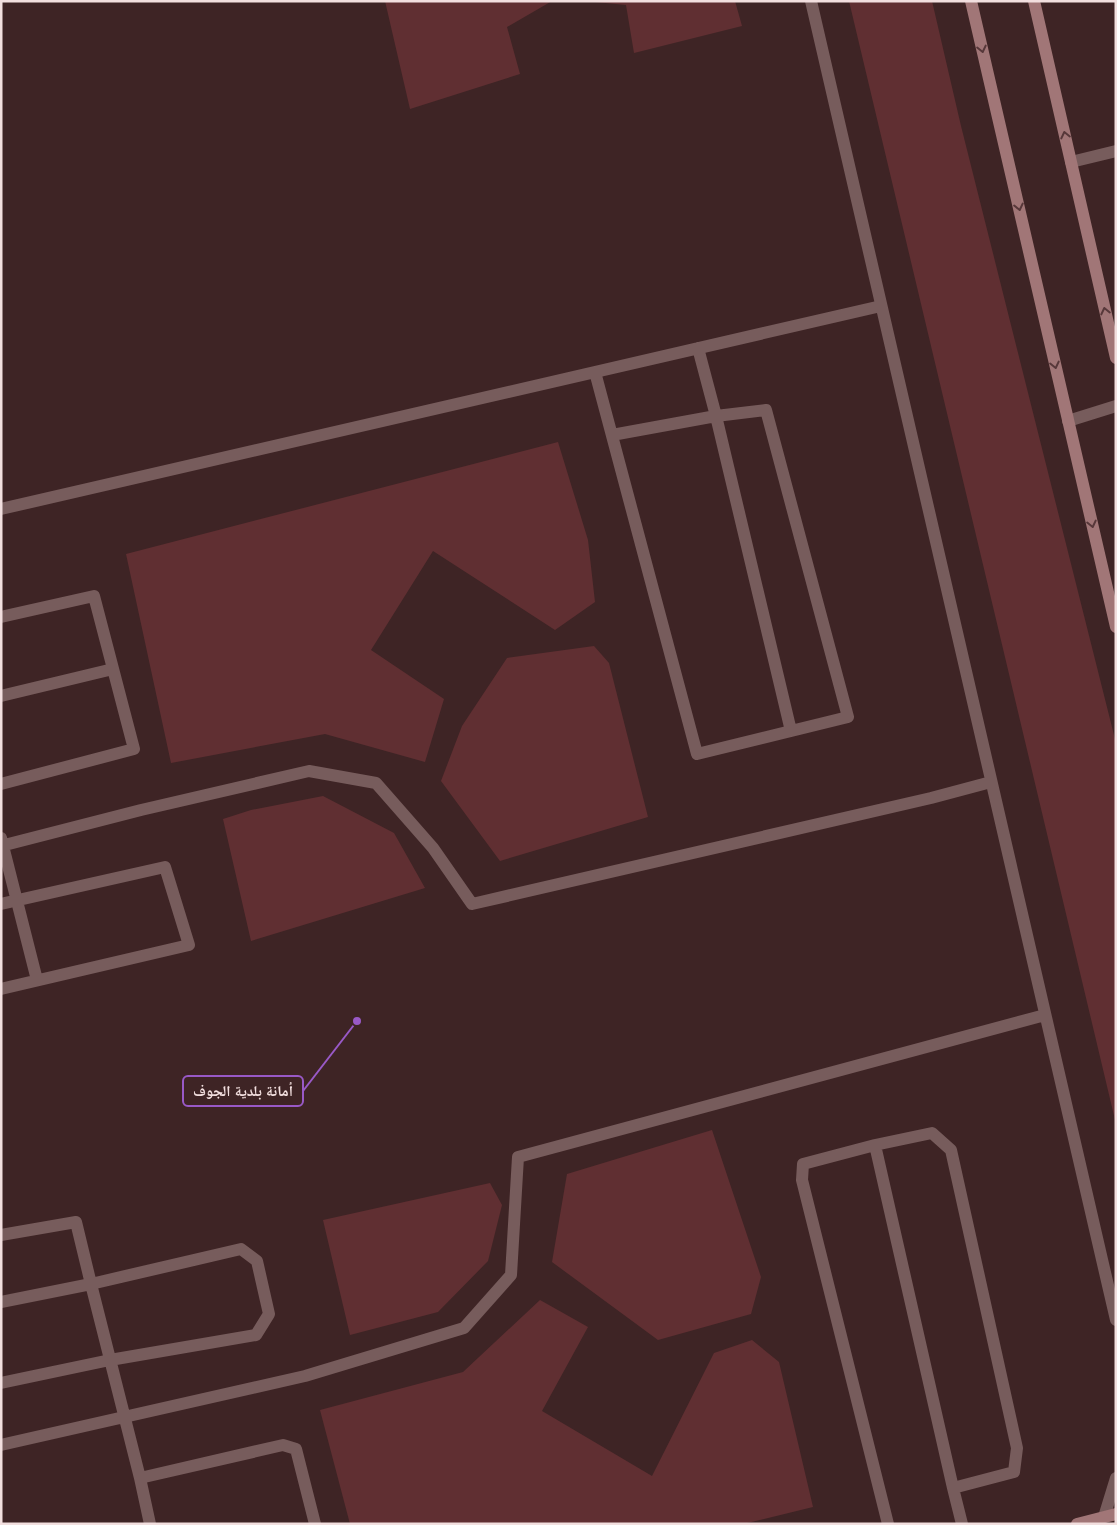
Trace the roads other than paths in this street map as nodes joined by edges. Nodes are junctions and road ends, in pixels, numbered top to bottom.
1 (811, 1) edge
2 (971, 1) edge
3 (1034, 1) edge
4 (1116, 151) edge
5 (1071, 162) junction
6 (881, 306) junction
7 (698, 348) junction
8 (1116, 358) edge
9 (595, 372) junction
10 (1116, 406) edge
11 (716, 416) junction
12 (1068, 421) junction
13 (612, 436) junction
14 (1, 509) edge
15 (1, 617) edge
16 (1116, 627) edge
17 (113, 669) junction
18 (1, 696) edge
19 (791, 731) junction
20 (991, 782) junction
21 (1, 784) edge
22 (2, 843) edge
23 (17, 901) junction
24 (1, 904) edge
25 (37, 980) junction
26 (1, 989) edge
27 (1045, 1015) junction
28 (875, 1145) junction
29 (1, 1235) edge
30 (91, 1284) junction
31 (1, 1302) edge
32 (1116, 1320) edge
33 (110, 1360) junction
34 (1, 1383) edge
35 (125, 1417) junction
36 (1, 1445) edge
37 (140, 1478) junction
38 (1116, 1478) edge
39 (953, 1488) junction
40 (1110, 1515) edge
41 (150, 1524) edge
42 (315, 1524) edge
43 (888, 1524) edge
44 (962, 1524) edge
45 (1077, 1524) edge

1 - 6 street
2 -> 12 street
5 -> 3 street
4 - 5 street
8 -> 5 street
6 - 7 street
6 - 20 street
7 - 9 street
7 - 11 street
9 - 13 street
9 - 14 street
10 - 12 street
11 - 13 street
11 - 19 street
11 - 19 street
12 -> 16 street
13 - 19 street
15 - 17 street
17 - 18 street
17 - 21 street
20 - 22 street
20 - 27 street
22 - 23 street
23 - 24 street
23 - 25 street
23 - 25 street
25 - 26 street
27 - 32 street
27 - 35 street
28 - 39 street
28 - 39 street
28 - 43 street
29 - 30 street
30 - 31 street
30 - 33 street
30 - 33 street
33 - 34 street
33 - 35 street
35 - 36 street
35 - 37 street
37 - 41 street
37 - 42 street
38 - 40 street
39 - 44 street
40 - 45 street

